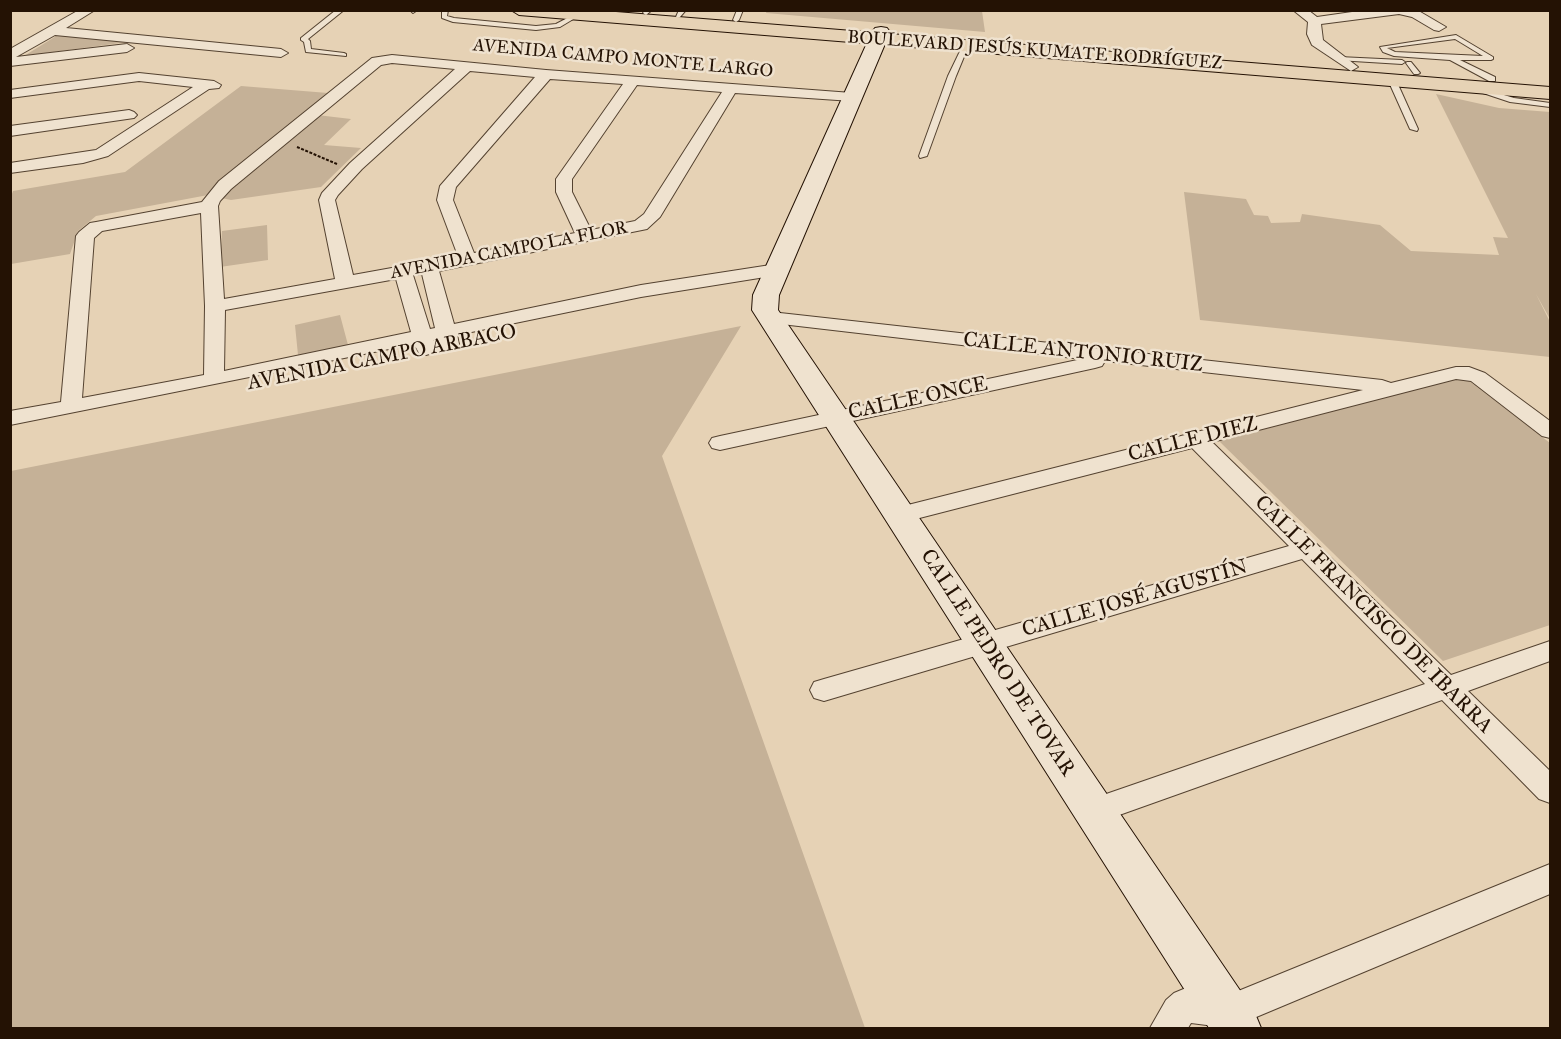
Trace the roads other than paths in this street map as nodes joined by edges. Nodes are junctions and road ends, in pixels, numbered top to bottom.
1 (90, 10) edge
2 (340, 10) edge
3 (350, 10) edge
4 (445, 10) edge
5 (519, 10) edge
6 (614, 10) edge
7 (1299, 10) edge
8 (1399, 10) edge
9 (648, 12) edge
10 (681, 13) edge
11 (578, 15) junction
12 (738, 15) edge
13 (1315, 21) junction
14 (1439, 27) dead end
15 (53, 31) junction
16 (796, 33) junction
17 (870, 35) junction
18 (308, 41) junction
19 (169, 42) junction
20 (934, 44) junction
21 (965, 47) junction
22 (1475, 47) junction
23 (281, 53) dead end
24 (10, 55) edge
25 (344, 55) dead end
26 (844, 55) dead end
27 (1451, 58) junction
28 (1214, 61) junction
29 (10, 62) edge
30 (1345, 63) junction
31 (867, 64) junction
32 (1414, 64) junction
33 (466, 67) junction
34 (1469, 67) junction
35 (546, 74) junction
36 (1492, 79) junction
37 (633, 80) junction
38 (1392, 80) junction
39 (1551, 84) edge
40 (1473, 87) junction
41 (728, 92) junction
42 (1551, 93) edge
43 (10, 94) edge
44 (840, 102) junction
45 (1551, 105) edge
46 (129, 115) dead end
47 (1414, 129) dead end
48 (10, 131) edge
49 (923, 156) dead end
50 (10, 168) edge
51 (798, 170) dead end
52 (209, 206) junction
53 (586, 237) junction
54 (468, 260) junction
55 (429, 267) junction
56 (404, 272) junction
57 (345, 282) junction
58 (764, 282) junction
59 (215, 306) junction
60 (448, 338) junction
61 (424, 343) junction
62 (1118, 357) junction
63 (214, 379) junction
64 (1396, 388) junction
65 (71, 406) junction
66 (836, 417) junction
67 (10, 418) edge
68 (1551, 431) edge
69 (10, 432) edge
70 (1196, 439) junction
71 (720, 443) dead end
72 (900, 515) junction
73 (1307, 549) junction
74 (984, 643) junction
75 (1551, 651) edge
76 (1447, 688) junction
77 (824, 690) dead end
78 (1551, 790) edge
79 (1094, 811) junction
80 (1551, 879) edge
81 (1231, 1021) edge
82 (1168, 1029) edge

1 - 15 street
2 - 18 lane
3 - 18 lane
4 - 11 lane
5 - 11 highway, BOULEVARD JESÚS KUMATE RODRÍGUEZ
6 - 9 highway, BOULEVARD JESÚS KUMATE RODRÍGUEZ
7 - 13 street
8 - 13 street
8 - 14 street
9 - 10 highway, BOULEVARD JESÚS KUMATE RODRÍGUEZ
10 - 12 highway, BOULEVARD JESÚS KUMATE RODRÍGUEZ
11 - 16 highway, BOULEVARD JESÚS KUMATE RODRÍGUEZ
12 - 17 highway, BOULEVARD JESÚS KUMATE RODRÍGUEZ
13 - 30 street
15 - 19 street
15 - 24 street
16 - 17 highway, BOULEVARD JESÚS KUMATE RODRÍGUEZ
16 - 26 highway
17 - 20 highway, BOULEVARD JESÚS KUMATE RODRÍGUEZ
17 - 28 highway, BOULEVARD JESÚS KUMATE RODRÍGUEZ
17 - 31 street
17 - 44 street
18 - 25 lane
19 - 23 street
19 - 29 street
20 - 21 highway, BOULEVARD JESÚS KUMATE RODRÍGUEZ
20 - 31 highway
21 - 28 highway, BOULEVARD JESÚS KUMATE RODRÍGUEZ
21 - 49 lane
22 - 27 lane
22 - 32 lane
22 - 32 lane
27 - 32 lane
27 - 34 lane
28 - 30 highway, BOULEVARD JESÚS KUMATE RODRÍGUEZ
28 - 38 highway, BOULEVARD JESÚS KUMATE RODRÍGUEZ
30 - 32 highway, BOULEVARD JESÚS KUMATE RODRÍGUEZ
31 - 44 street
32 - 34 lane
32 - 36 highway, BOULEVARD JESÚS KUMATE RODRÍGUEZ
33 - 35 street, AVENIDA CAMPO MONTE LARGO
33 - 52 street, AVENIDA CAMPO MONTE LARGO
33 - 57 street
34 - 36 lane
35 - 37 street, AVENIDA CAMPO MONTE LARGO
35 - 54 street
36 - 39 highway, BOULEVARD JESÚS KUMATE RODRÍGUEZ
37 - 41 street, AVENIDA CAMPO MONTE LARGO
37 - 53 street
38 - 40 highway, BOULEVARD JESÚS KUMATE RODRÍGUEZ
38 - 47 lane
40 - 42 highway, BOULEVARD JESÚS KUMATE RODRÍGUEZ
40 - 45 lane
41 - 44 street, AVENIDA CAMPO MONTE LARGO
41 - 53 street, AVENIDA CAMPO LA FLOR
43 - 50 street
44 - 51 street
44 - 58 street
46 - 48 street
52 - 59 street
52 - 65 street
53 - 54 street, AVENIDA CAMPO LA FLOR
54 - 55 street, AVENIDA CAMPO LA FLOR
55 - 56 street, AVENIDA CAMPO LA FLOR
55 - 60 street
56 - 57 street, AVENIDA CAMPO LA FLOR
56 - 61 street
57 - 59 street, AVENIDA CAMPO LA FLOR
58 - 60 street, AVENIDA CAMPO ARBACO
58 - 62 street, CALLE ANTONIO RUIZ
58 - 66 street, CALLE PEDRO DE TOVAR
59 - 63 street
60 - 61 street, AVENIDA CAMPO ARBACO
61 - 63 street, AVENIDA CAMPO ARBACO
61 - 69 street, AVENIDA CAMPO ARBACO
62 - 64 street, CALLE ANTONIO RUIZ
62 - 66 street, CALLE ONCE
63 - 65 street, AVENIDA CAMPO ARBACO
64 - 68 street, CALLE DIEZ
64 - 70 street, CALLE DIEZ
65 - 67 street, AVENIDA CAMPO ARBACO
66 - 71 street, CALLE ONCE
66 - 72 street, CALLE PEDRO DE TOVAR
70 - 72 street, CALLE DIEZ
70 - 73 street, CALLE FRANCISCO DE IBARRA
72 - 74 street, CALLE PEDRO DE TOVAR
73 - 74 street, CALLE JOSÉ AGUSTÍN
73 - 76 street, CALLE FRANCISCO DE IBARRA
74 - 77 street, CALLE JOSÉ AGUSTÍN
74 - 79 street, CALLE PEDRO DE TOVAR
75 - 76 street
76 - 78 street, CALLE FRANCISCO DE IBARRA
76 - 79 street
79 - 81 street, CALLE PEDRO DE TOVAR
80 - 81 street
81 - 82 street

